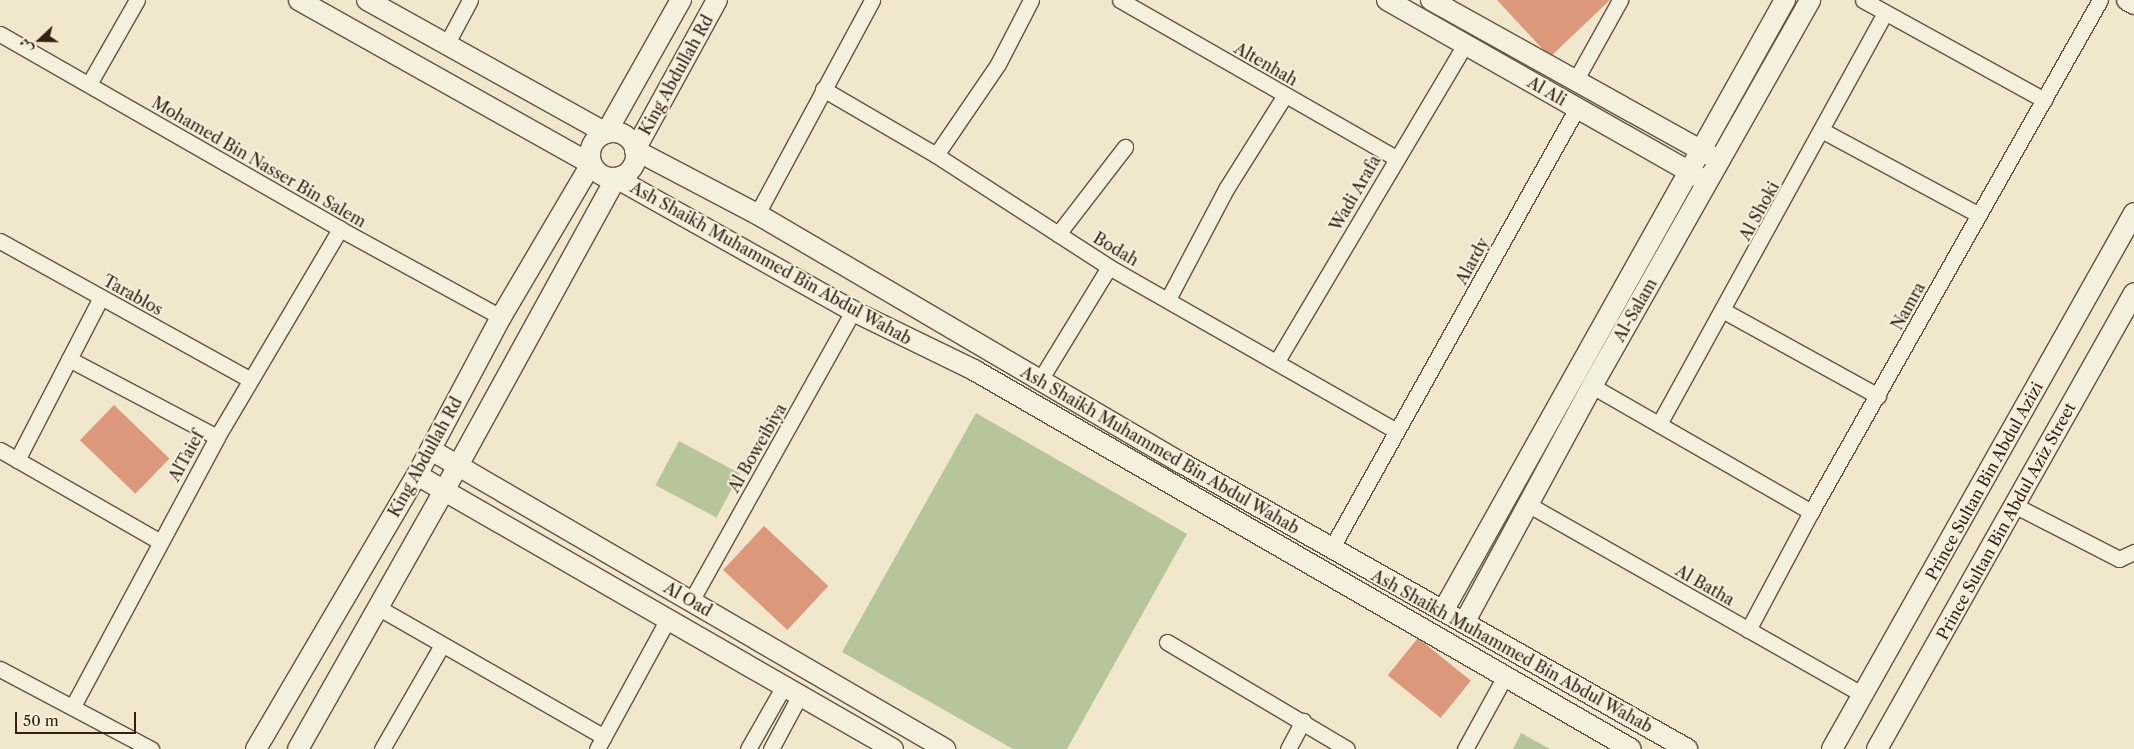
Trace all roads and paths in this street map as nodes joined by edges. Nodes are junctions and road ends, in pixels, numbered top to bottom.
1 (137, 0) edge
2 (300, 0) edge
3 (367, 0) edge
4 (470, 0) edge
5 (682, 0) edge
6 (717, 0) edge
7 (872, 0) edge
8 (1031, 0) edge
9 (1120, 0) edge
10 (1387, 0) edge
11 (1620, 0) edge
12 (1784, 0) edge
13 (1810, 0) edge
14 (1863, 0) edge
15 (2100, 0) edge
16 (2127, 0) edge
17 (1436, 1) edge
18 (2134, 4) edge
19 (1885, 13) junction
20 (0, 34) edge
21 (1465, 44) junction
22 (446, 45) junction
23 (1575, 81) junction
24 (90, 84) junction
25 (822, 89) junction
26 (1285, 95) junction
27 (2044, 100) junction
28 (1577, 108) junction
29 (1822, 131) junction
30 (606, 133) junction
31 (1125, 147) dead end
32 (635, 150) junction
33 (1700, 150) junction
34 (936, 155) junction
35 (1396, 158) junction
36 (1719, 161) junction
37 (591, 164) junction
38 (1688, 172) junction
39 (616, 178) junction
40 (1708, 183) junction
41 (2134, 212) edge
42 (757, 214) junction
43 (1979, 215) junction
44 (340, 229) junction
45 (1058, 234) junction
46 (0, 241) edge
47 (1109, 267) junction
48 (2134, 293) edge
49 (101, 297) junction
50 (1168, 299) junction
51 (853, 311) junction
52 (1724, 311) junction
53 (501, 317) junction
54 (69, 359) junction
55 (1277, 361) junction
56 (249, 380) junction
57 (1040, 380) junction
58 (1592, 386) junction
59 (1878, 396) junction
60 (1659, 424) junction
61 (1397, 430) junction
62 (217, 437) junction
63 (0, 450) edge
64 (431, 450) junction
65 (17, 460) junction
66 (458, 466) junction
67 (417, 475) junction
68 (1221, 486) junction
69 (444, 491) junction
70 (1529, 505) junction
71 (2016, 506) junction
72 (1209, 508) junction
73 (1811, 512) junction
74 (159, 541) junction
75 (1331, 549) junction
76 (2134, 552) edge
77 (691, 601) junction
78 (379, 608) junction
79 (1443, 611) junction
80 (668, 619) junction
81 (1464, 623) junction
82 (1748, 630) junction
83 (1167, 642) dead end
84 (442, 645) junction
85 (0, 669) edge
86 (1504, 678) junction
87 (792, 691) junction
88 (1864, 695) junction
89 (73, 706) junction
90 (1303, 721) junction
91 (601, 743) edge
92 (151, 749) edge
93 (256, 749) edge
94 (298, 749) edge
95 (382, 749) edge
96 (748, 749) edge
97 (770, 749) edge
98 (893, 749) edge
99 (945, 749) edge
100 (1288, 749) edge
101 (1347, 749) edge
102 (1464, 749) edge
103 (1631, 749) edge
104 (1686, 749) edge
105 (1832, 749) edge
106 (1877, 749) edge

1 - 24 street
2 - 37 street
3 - 22 street
4 - 22 street
5 - 30 street, King Abdullah Rd
6 - 32 street, King Abdullah Rd
7 - 25 street
8 - 34 street
9 - 26 street, Altenhah
10 - 21 street, Al Ali
11 - 23 street
12 - 33 street, Al-Salam
13 - 36 street, Al-Salam
14 - 19 street
15 - 27 street, Namra
16 - 18 street
17 - 23 street, Al Ali
19 - 27 street
19 - 29 street, Al Shoki
20 - 24 street, Mohamed Bin Nasser Bin Salem
21 - 28 street, Al Ali
21 - 35 street, Wadi Arafa
22 - 30 street
23 - 33 street, Al Ali
24 - 44 street, Mohamed Bin Nasser Bin Salem
25 - 34 street, Bodah
25 - 42 street
26 - 35 street, Altenhah
26 - 50 street
27 - 43 street, Namra
28 - 38 street, Al Ali
28 - 61 street, Alardy
29 - 43 street
29 - 52 street, Al Shoki
30 - 32 street
30 - 37 street
31 - 45 street
32 - 39 street
32 - 42 street, Ash Shaikh Muhammed Bin Abdul Wahab
33 - 36 street, Al Ali
33 - 38 street, Al-Salam
34 - 45 street, Bodah
35 - 55 street, Wadi Arafa
36 - 40 street, Al-Salam
37 - 39 street
37 - 53 street, King Abdullah Rd
38 - 40 street, Al Ali
38 - 79 street, Al-Salam
39 - 51 street, Ash Shaikh Muhammed Bin Abdul Wahab
39 - 66 street, King Abdullah Rd
40 - 58 street, Al-Salam
41 - 88 street, Prince Sultan Bin Abdul Azizi
42 - 57 street, Ash Shaikh Muhammed Bin Abdul Wahab
43 - 59 street, Namra
44 - 53 street, Mohamed Bin Nasser Bin Salem
44 - 56 street, AlTaief
45 - 47 street, Bodah
46 - 49 street, Tarablos
47 - 50 street, Bodah
47 - 57 street
48 - 71 street, Prince Sultan Bin Abdul Aziz Street
49 - 54 street
49 - 56 street, Tarablos
50 - 55 street, Bodah
51 - 72 street, Ash Shaikh Muhammed Bin Abdul Wahab
51 - 77 street, Al Boweibiya
52 - 59 street
52 - 60 street, Al Shoki
53 - 64 street, King Abdullah Rd
54 - 62 street
54 - 65 street
55 - 61 street, Bodah
56 - 62 street, AlTaief
57 - 68 street, Ash Shaikh Muhammed Bin Abdul Wahab
58 - 60 street
58 - 70 street, Al-Salam
59 - 73 street, Namra
60 - 73 street
61 - 75 street, Alardy
62 - 74 street, AlTaief
63 - 65 street
64 - 66 street, Al Oad
64 - 67 street, King Abdullah Rd
65 - 74 street
66 - 69 street, King Abdullah Rd
66 - 77 street, Al Oad
67 - 69 street, Al Oad
67 - 93 street, King Abdullah Rd
68 - 72 street
68 - 75 street, Ash Shaikh Muhammed Bin Abdul Wahab
69 - 78 street, King Abdullah Rd
69 - 80 street, Al Oad
70 - 81 street, Al-Salam
70 - 82 street, Al Batha
71 - 76 street
71 - 106 street, Prince Sultan Bin Abdul Aziz Street
72 - 86 street, Ash Shaikh Muhammed Bin Abdul Wahab
73 - 82 street, Namra
74 - 89 street, AlTaief
75 - 79 street, Ash Shaikh Muhammed Bin Abdul Wahab
77 - 99 street, Al Oad
78 - 84 street
78 - 94 street, King Abdullah Rd
79 - 81 street, Ash Shaikh Muhammed Bin Abdul Wahab
80 - 87 street, Al Oad
80 - 91 street
81 - 104 street, Ash Shaikh Muhammed Bin Abdul Wahab
82 - 88 street, Al Batha
83 - 90 street
84 - 91 street
84 - 95 street
85 - 89 street
86 - 102 street
86 - 103 street, Ash Shaikh Muhammed Bin Abdul Wahab
87 - 96 street
87 - 97 street
87 - 98 street, Al Oad
88 - 105 street, Prince Sultan Bin Abdul Azizi
89 - 92 street
90 - 100 street
90 - 101 street

